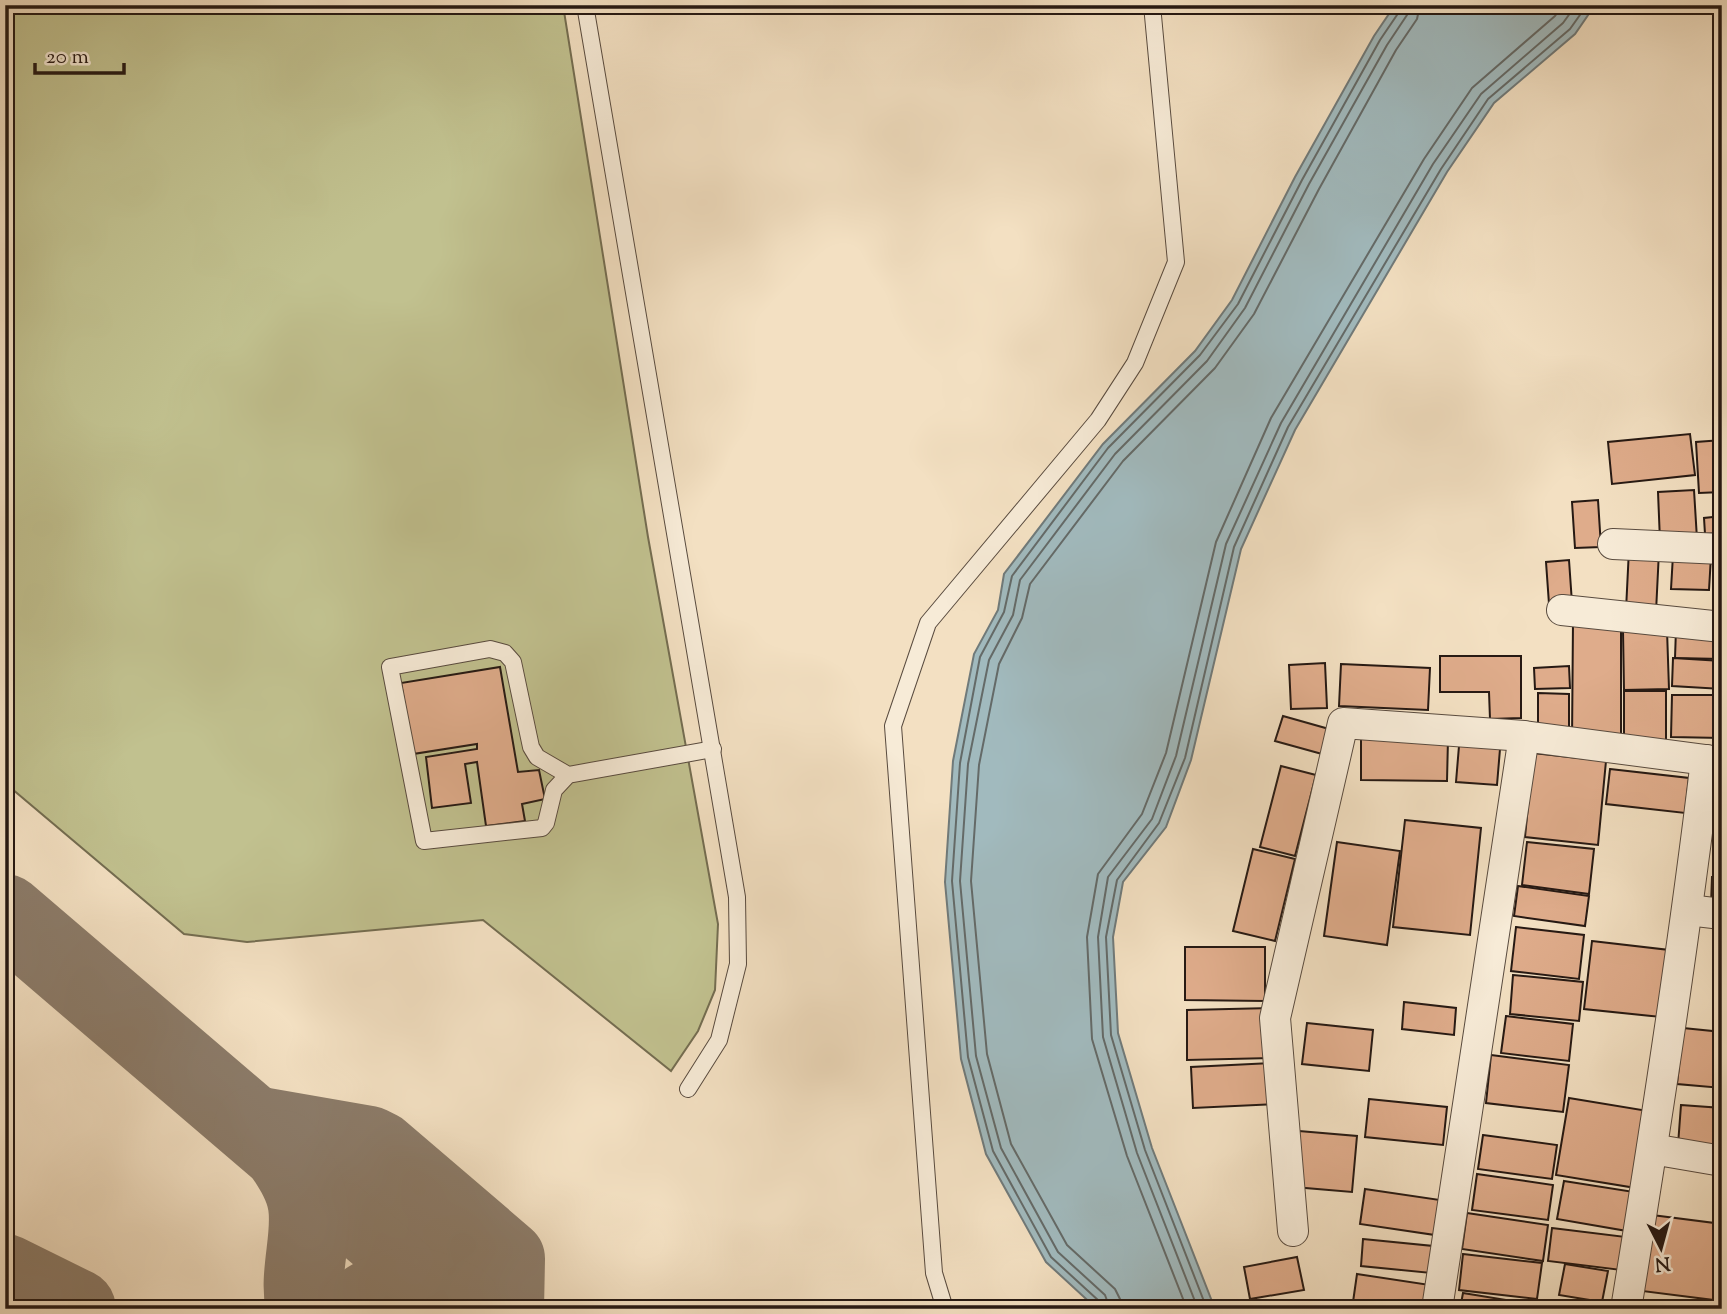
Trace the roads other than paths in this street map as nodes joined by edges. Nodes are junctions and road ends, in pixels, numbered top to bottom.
1 (585, 5) edge
2 (1152, 5) edge
3 (1613, 544) dead end
4 (1722, 550) edge
5 (1562, 610) dead end
6 (1722, 627) edge
7 (1524, 736) junction
8 (713, 749) junction
9 (1718, 758) edge
10 (568, 775) junction
11 (1688, 910) junction
12 (1722, 914) edge
13 (688, 1089) dead end
14 (1653, 1149) junction
15 (1722, 1161) edge
16 (1293, 1231) dead end
17 (945, 1309) edge
18 (1437, 1309) edge
19 (1626, 1309) edge

1 - 8 lane
2 - 17 lane
3 - 4 street
5 - 6 street
7 - 9 street
7 - 16 street
7 - 18 street
8 - 10 lane
8 - 13 lane
9 - 11 street
10 - 10 lane
11 - 12 street
11 - 14 street
14 - 15 street
14 - 19 street

